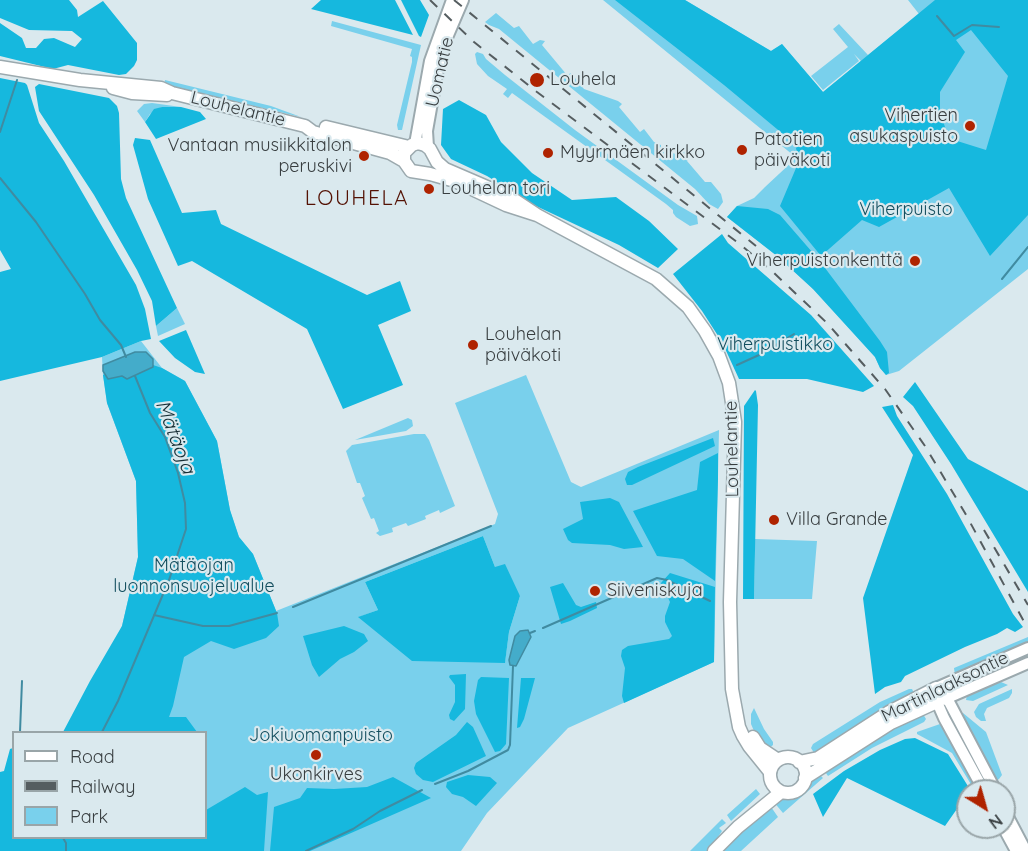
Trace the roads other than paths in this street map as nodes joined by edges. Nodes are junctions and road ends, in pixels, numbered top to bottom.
1 (452, 0) edge
2 (463, 0) edge
3 (0, 67) edge
4 (305, 126) junction
5 (412, 145) junction
6 (431, 152) junction
7 (404, 161) junction
8 (422, 172) junction
9 (537, 214) junction
10 (1028, 648) edge
11 (1028, 663) edge
12 (936, 688) junction
13 (942, 700) junction
14 (736, 707) junction
15 (778, 760) junction
16 (799, 762) junction
17 (805, 778) junction
18 (978, 779) edge
19 (989, 779) edge
20 (774, 782) junction
21 (1016, 832) edge
22 (714, 851) edge
23 (1026, 851) edge

1 - 5 street, Uomatie
2 - 6 street, Uomatie
3 - 4 main road, Louhelantie
4 - 5 main road, Louhelantie
4 - 7 main road, Louhelantie
5 - 6 main road
5 - 7 main road
6 - 8 main road
6 - 9 main road, Louhelantie
7 - 8 main road
8 - 9 main road, Louhelantie
9 - 14 main road, Louhelantie
10 - 12 street, Martinlaaksontie
11 - 13 street, Martinlaaksontie
12 - 13 street
12 - 16 main road, Martinlaaksontie
13 - 17 main road, Martinlaaksontie
13 - 18 street
13 - 19 street
14 - 15 main road, Louhelantie
14 - 20 main road, Louhelantie
15 - 16 main road
15 - 20 main road
16 - 17 main road
17 - 20 main road
20 - 22 main road
21 - 23 street

